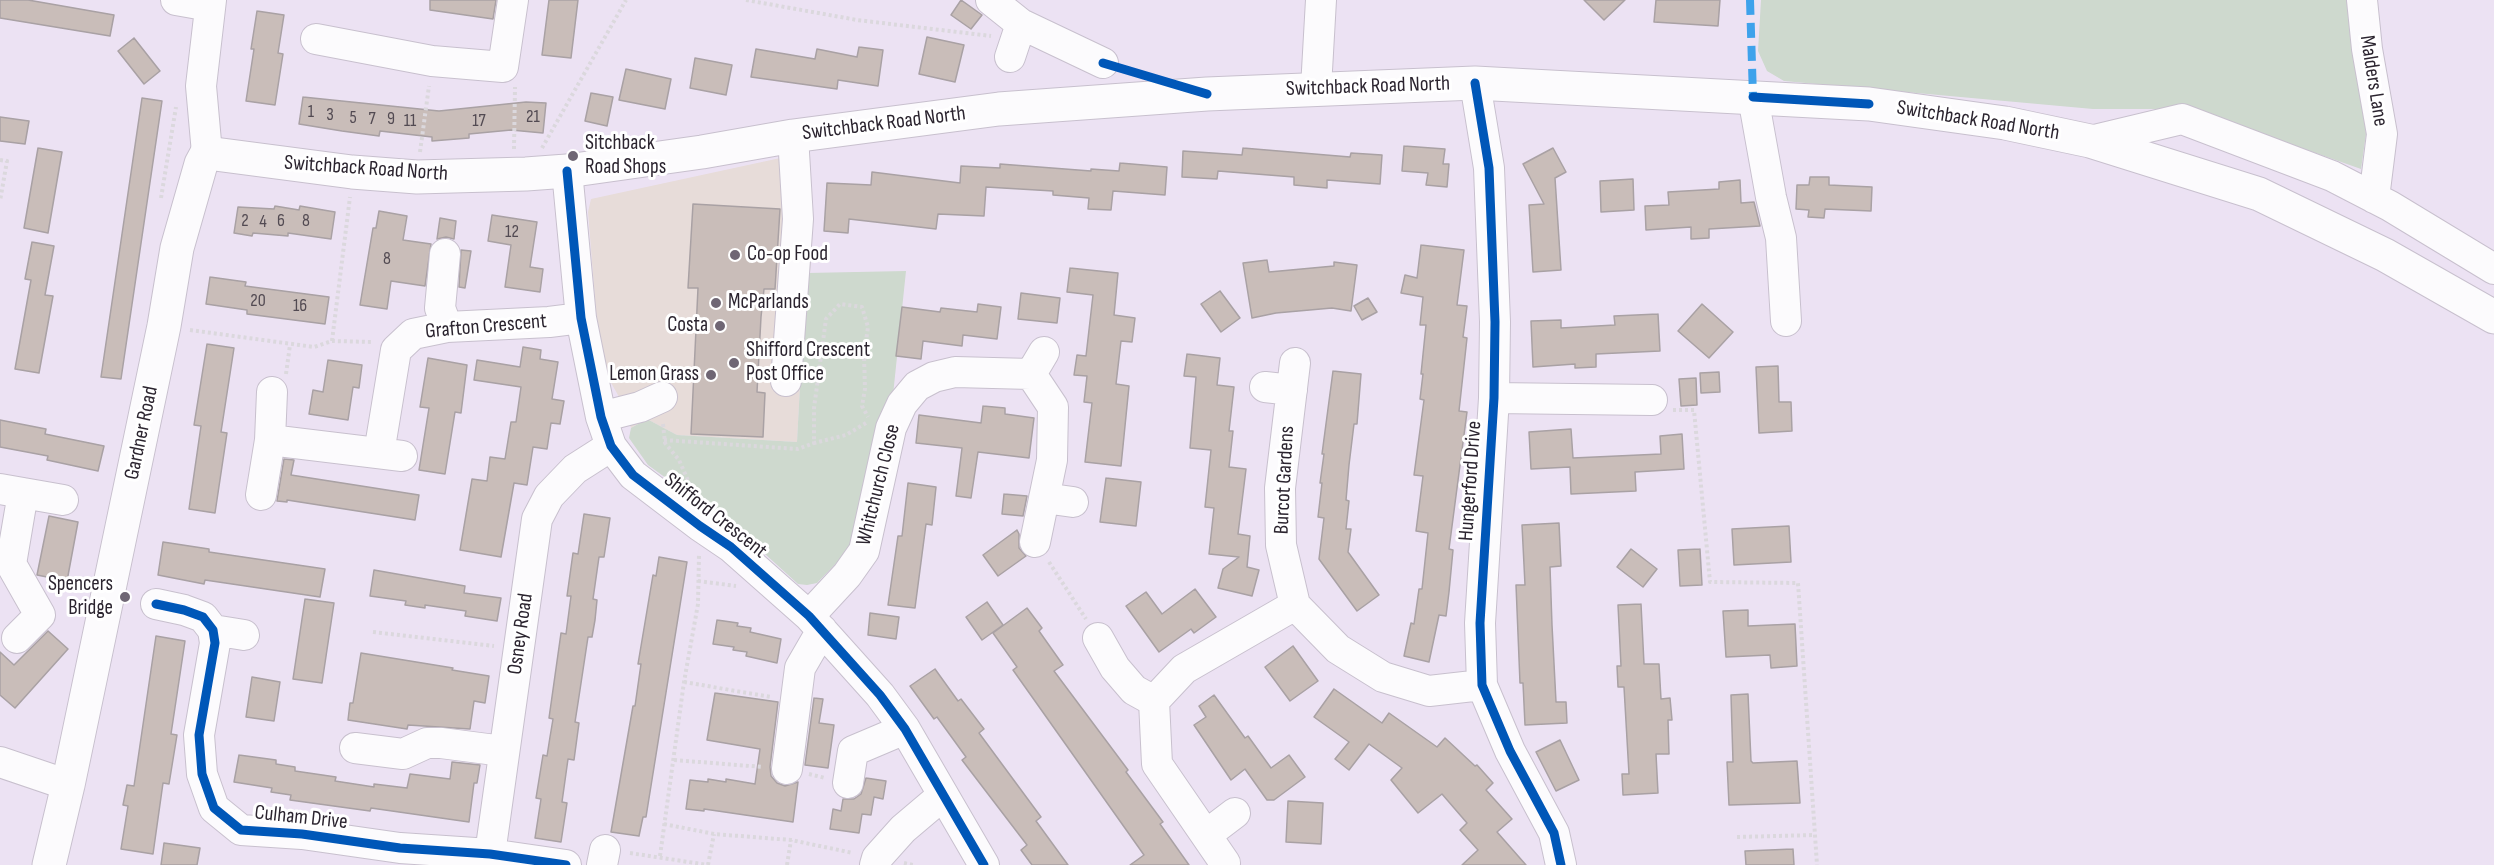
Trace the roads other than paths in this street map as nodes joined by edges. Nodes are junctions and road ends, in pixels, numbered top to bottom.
1 (176, 0) edge
2 (513, 0) edge
3 (991, 0) edge
4 (1321, 0) edge
5 (2362, 0) edge
6 (210, 3) edge
7 (316, 39) dead end
8 (1103, 63) dead end
9 (1475, 83) junction
10 (1317, 88) junction
11 (1753, 97) junction
12 (793, 136) junction
13 (2090, 141) junction
14 (207, 153) junction
15 (567, 171) junction
16 (2374, 198) junction
17 (446, 254) dead end
18 (2494, 269) edge
19 (2494, 317) edge
20 (581, 318) junction
21 (1786, 321) dead end
22 (447, 327) junction
23 (1284, 380) dead end
24 (786, 381) dead end
25 (272, 392) dead end
26 (1494, 398) junction
27 (1652, 400) road end
28 (662, 409) road end
29 (601, 417) junction
30 (270, 440) junction
31 (611, 446) junction
32 (11, 491) edge
33 (261, 495) dead end
34 (63, 500) dead end
35 (1035, 542) road end
36 (156, 604) dead end
37 (1295, 605) junction
38 (815, 623) junction
39 (213, 630) junction
40 (244, 636) dead end
41 (18, 638) dead end
42 (1098, 638) road end
43 (1482, 685) junction
44 (1154, 701) junction
45 (905, 729) junction
46 (355, 748) dead end
47 (503, 751) junction
48 (0, 762) edge
49 (788, 769) dead end
50 (848, 783) dead end
51 (68, 785) junction
52 (942, 796) junction
53 (1235, 813) dead end
54 (1206, 835) junction
55 (490, 854) junction
56 (399, 856) edge
57 (876, 861) edge
58 (1225, 863) dead end
59 (49, 865) edge
60 (566, 865) edge
61 (984, 865) edge
62 (1561, 865) edge

1 - 6 street
2 - 7 street
3 - 8 street
4 - 10 street
5 - 16 street, Malders Lane
6 - 14 street, Gardner Road
9 - 10 main road, Switchback Road North
9 - 11 main road, Switchback Road North
9 - 26 street, Hungerford Drive
10 - 12 main road, Switchback Road North
11 - 13 main road, Switchback Road North
11 - 21 street
12 - 15 main road, Switchback Road North
12 - 24 street
13 - 16 street
13 - 19 main road, Switchback Road North
14 - 15 main road, Switchback Road North
14 - 51 main road, Gardner Road
15 - 20 street, Shifford Crescent
16 - 18 street
17 - 22 street
20 - 22 street, Grafton Crescent
20 - 29 street, Shifford Crescent
22 - 30 street, Grafton Crescent
23 - 37 street, Burcot Gardens
25 - 30 street
26 - 27 street, Hungerford Drive
26 - 43 street, Hungerford Drive
28 - 29 street
29 - 31 street, Shifford Crescent
30 - 33 street
31 - 38 street, Shifford Crescent
31 - 47 street, Osney Road
32 - 34 street
32 - 41 street
35 - 38 street, Whitchurch Close
36 - 39 street
37 - 43 street
37 - 44 street
38 - 45 street, Shifford Crescent
38 - 49 street, Whitchurch Close
39 - 40 street
39 - 56 street, Culham Drive
42 - 44 street
43 - 62 street, Hungerford Drive
44 - 54 street
45 - 50 street
45 - 52 street, Shifford Crescent
46 - 47 street
47 - 55 street, Osney Road
48 - 51 street
51 - 59 main road, Gardner Road
52 - 57 street
52 - 61 street, Shifford Crescent
53 - 54 street
54 - 58 street
55 - 56 street, Culham Drive
55 - 60 street, Culham Drive

